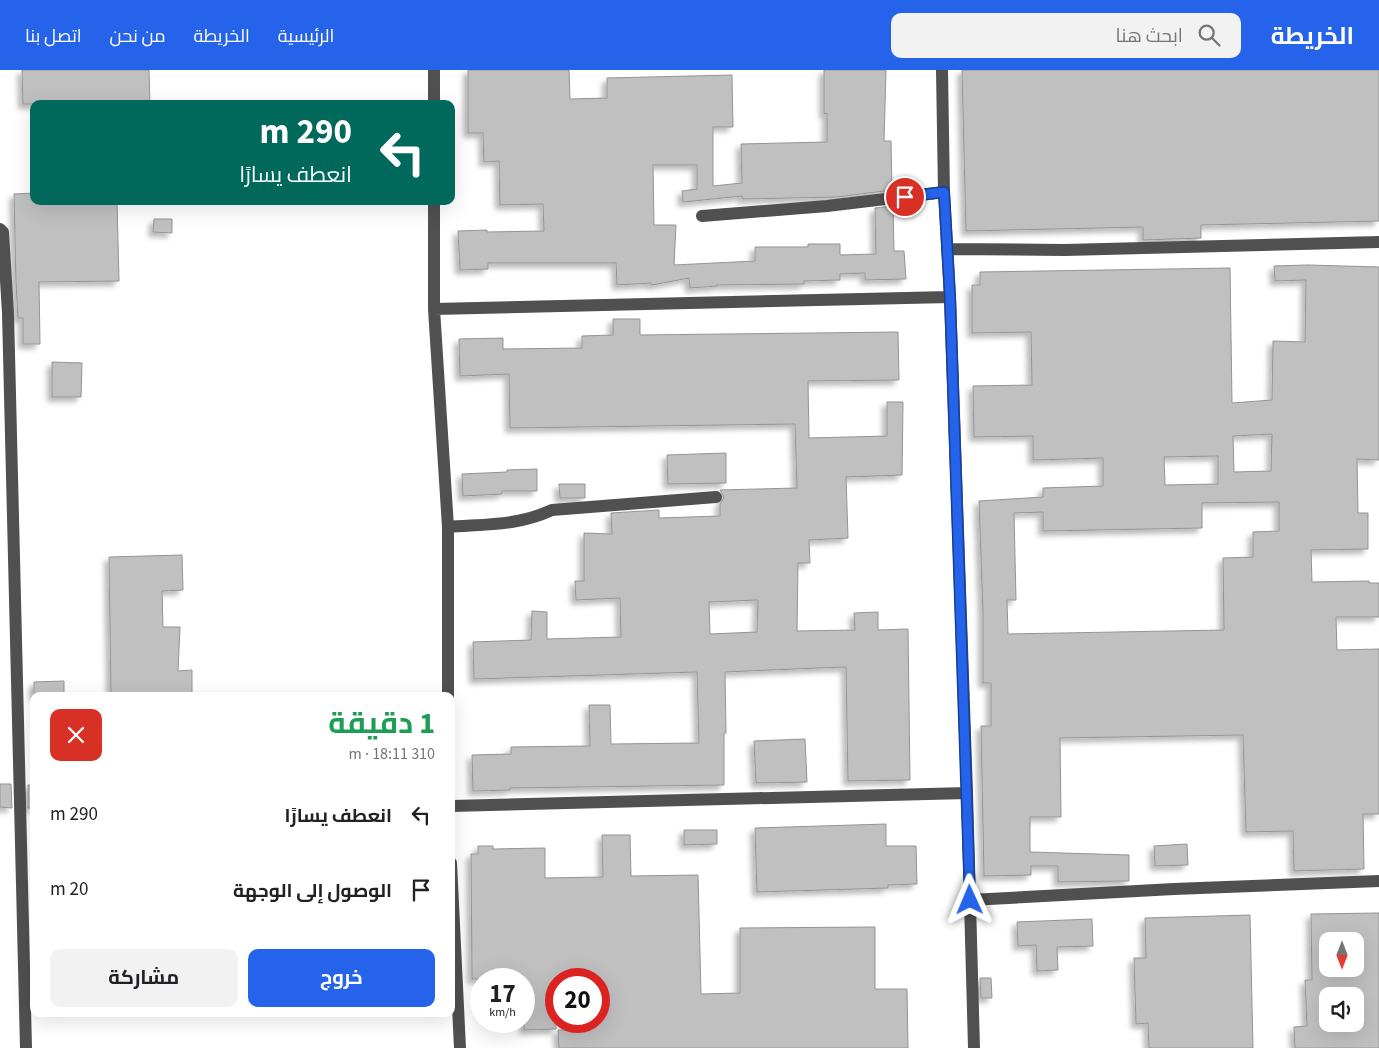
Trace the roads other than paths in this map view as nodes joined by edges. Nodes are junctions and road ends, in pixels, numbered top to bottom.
1 (434, 70) edge
2 (942, 70) edge
3 (434, 100) edge
4 (944, 192) junction
5 (434, 205) edge
6 (702, 216) dead end
7 (0, 228) edge
8 (1379, 242) edge
9 (947, 249) junction
10 (950, 297) junction
11 (434, 309) junction
12 (716, 497) dead end
13 (448, 527) junction
14 (448, 692) edge
15 (967, 792) junction
16 (455, 806) edge
17 (1379, 881) edge
18 (970, 900) junction
19 (455, 945) edge
20 (26, 1048) edge
21 (460, 1048) edge
22 (974, 1048) edge

1 - 3 street
2 - 4 street
4 - 6 street
4 - 9 street
5 - 11 street
7 - 20 street
8 - 9 street
9 - 10 street
10 - 11 street
10 - 15 street
11 - 13 street
12 - 13 street
13 - 14 street
15 - 16 street
15 - 18 street
17 - 18 street
18 - 22 street
19 - 21 street

